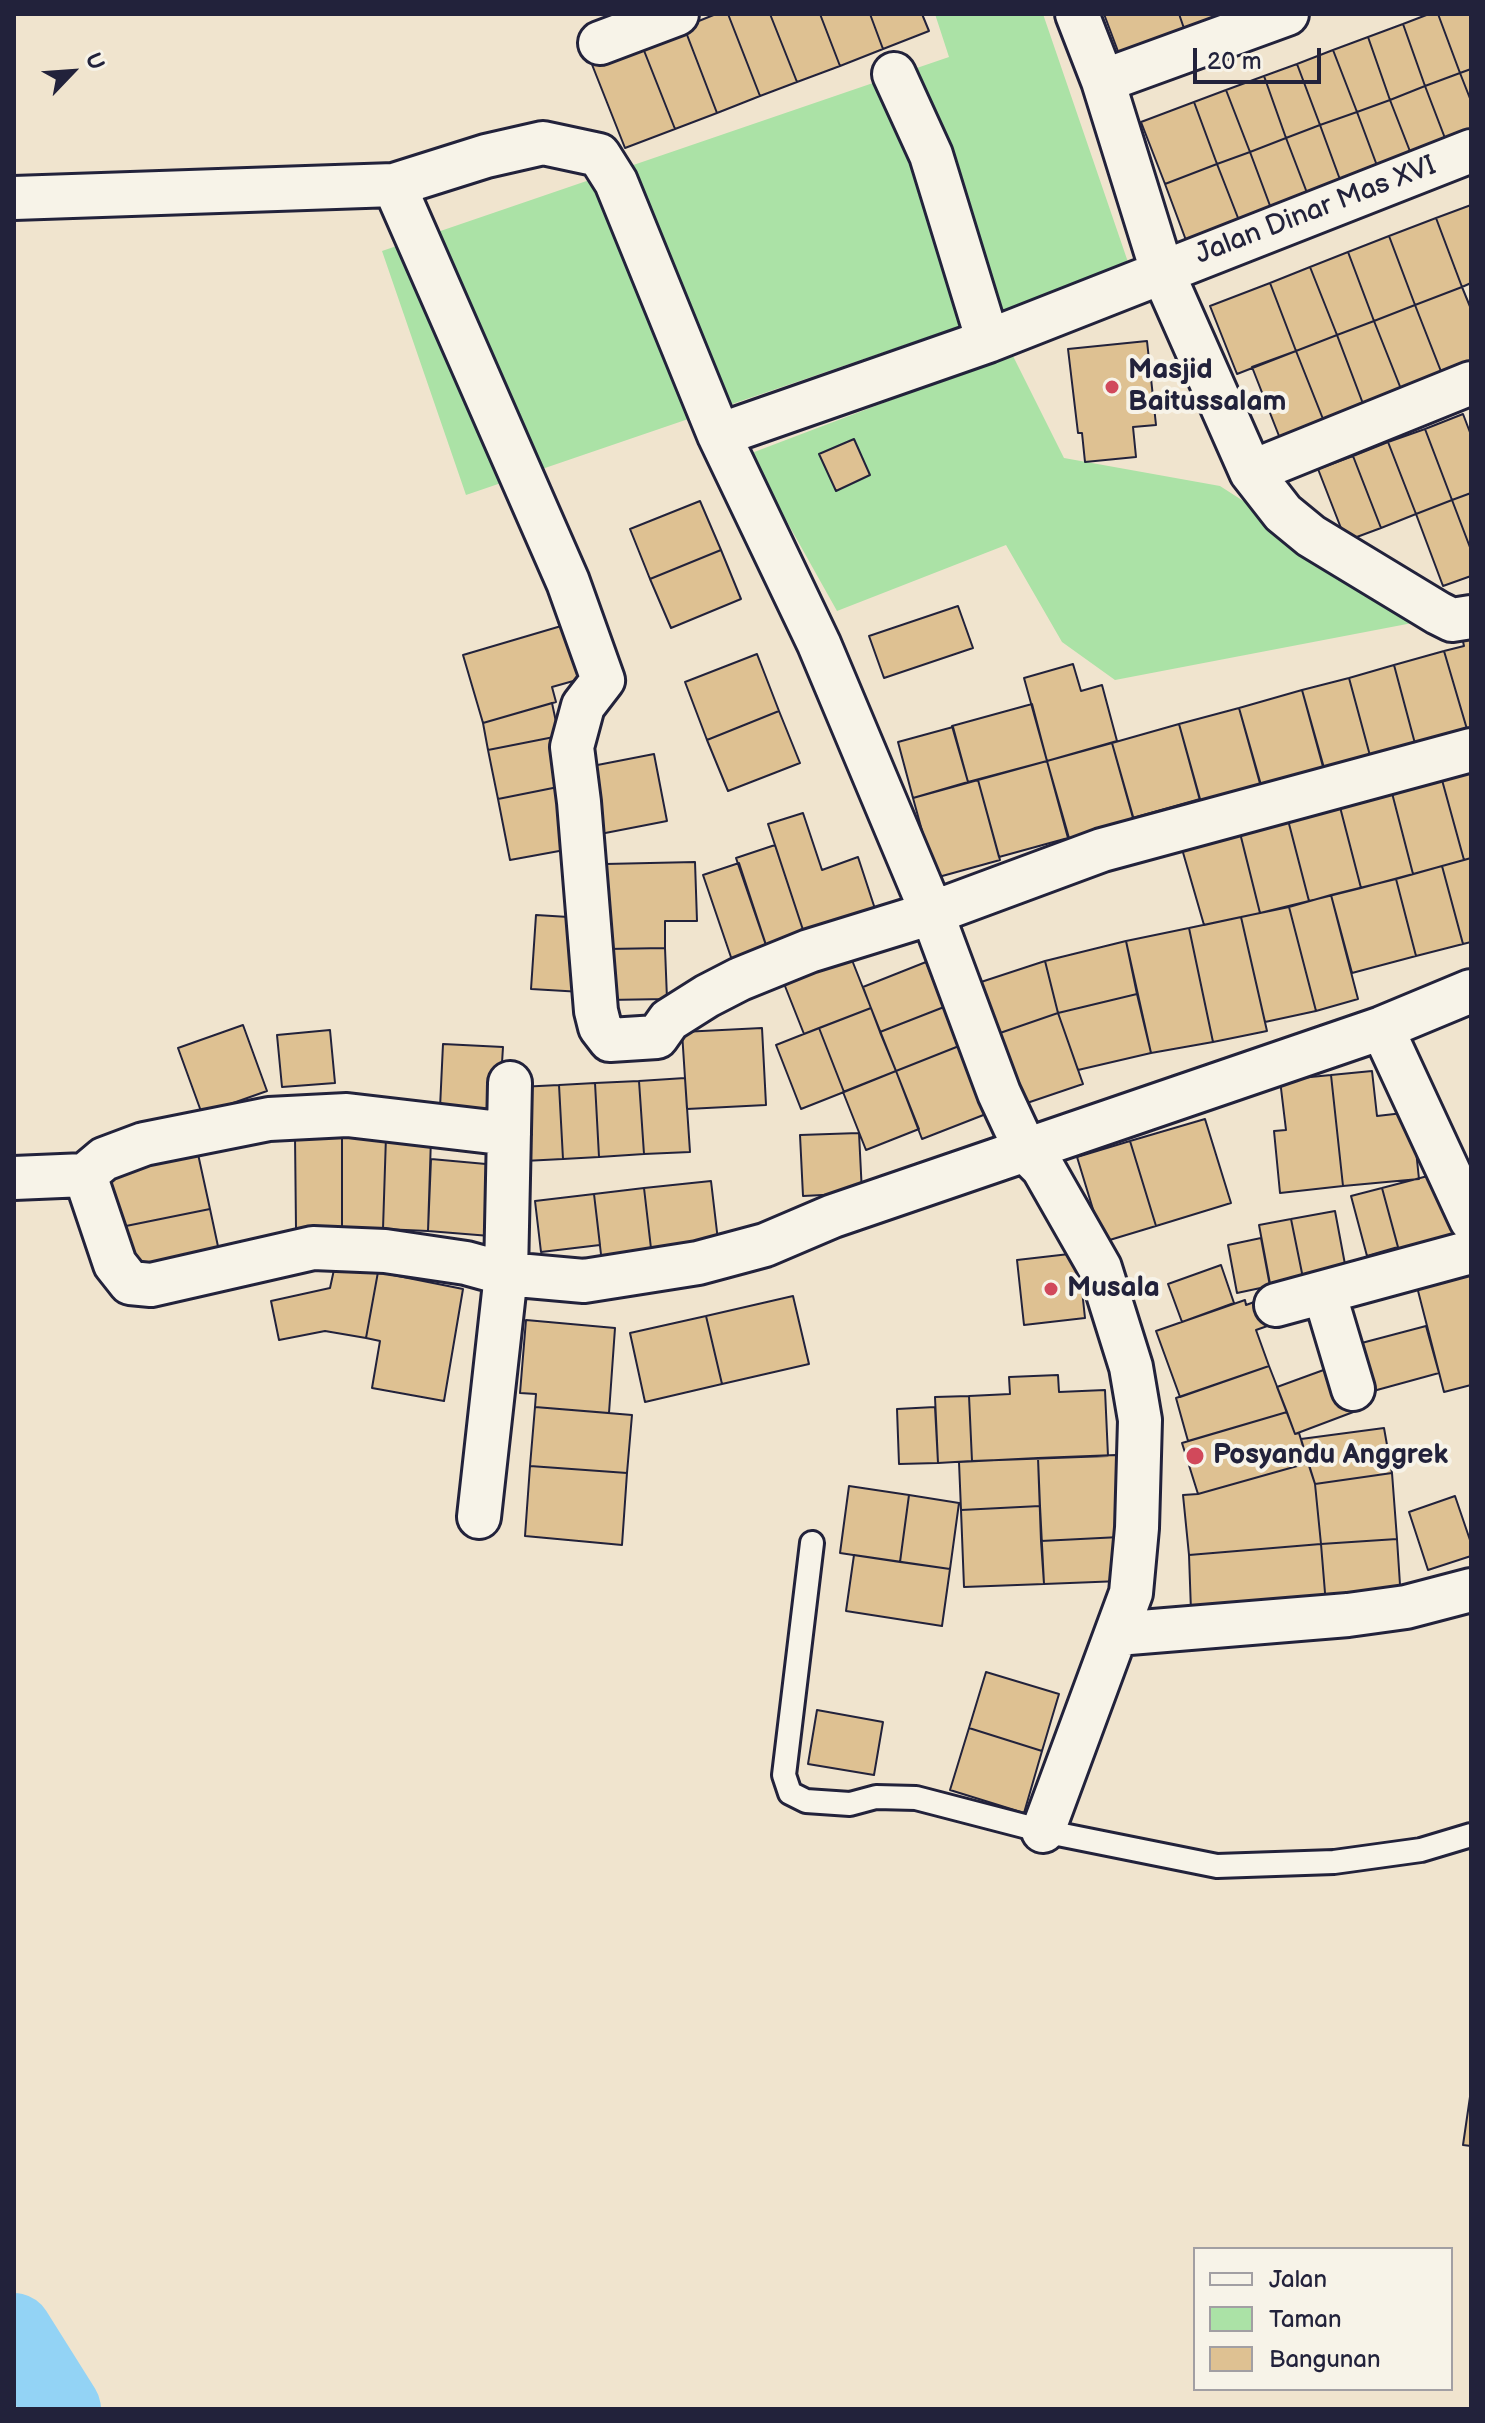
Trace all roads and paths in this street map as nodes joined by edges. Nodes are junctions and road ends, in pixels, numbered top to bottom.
1 (677, 14) edge
2 (1077, 14) edge
3 (1287, 14) edge
4 (600, 43) dead end
5 (894, 74) dead end
6 (1103, 81) junction
7 (1471, 151) edge
8 (394, 185) junction
9 (14, 198) edge
10 (1162, 271) junction
11 (988, 341) junction
12 (1471, 383) edge
13 (719, 435) junction
14 (1251, 472) junction
15 (1454, 615) edge
16 (1471, 750) edge
17 (932, 913) junction
18 (1471, 991) edge
19 (1382, 1028) junction
20 (510, 1083) dead end
21 (509, 1134) junction
22 (1026, 1151) junction
23 (85, 1175) junction
24 (14, 1178) edge
25 (1471, 1220) edge
26 (1471, 1252) edge
27 (506, 1274) junction
28 (1324, 1292) junction
29 (1276, 1305) dead end
30 (1353, 1389) dead end
31 (479, 1517) dead end
32 (812, 1543) dead end
33 (1471, 1590) edge
34 (1117, 1634) junction
35 (1043, 1831) junction
36 (1471, 1835) edge

1 - 4 street
2 - 6 street
3 - 6 street
5 - 11 street
6 - 10 street
7 - 10 street, Jalan Dinar Mas XVI
8 - 9 street
8 - 13 street
8 - 17 street
10 - 11 street, Jalan Dinar Mas XVI
10 - 14 street
11 - 13 street, Jalan Dinar Mas XVI
12 - 14 street
13 - 17 street
14 - 15 street
16 - 17 street
17 - 22 street
18 - 19 street
19 - 22 street
19 - 25 street
20 - 21 street
21 - 23 street
21 - 27 street
22 - 27 street
22 - 34 street
23 - 24 street
23 - 27 street
26 - 28 street
27 - 31 street
28 - 29 street
28 - 30 street
32 - 35 lane
33 - 34 street
34 - 35 street
35 - 36 lane

